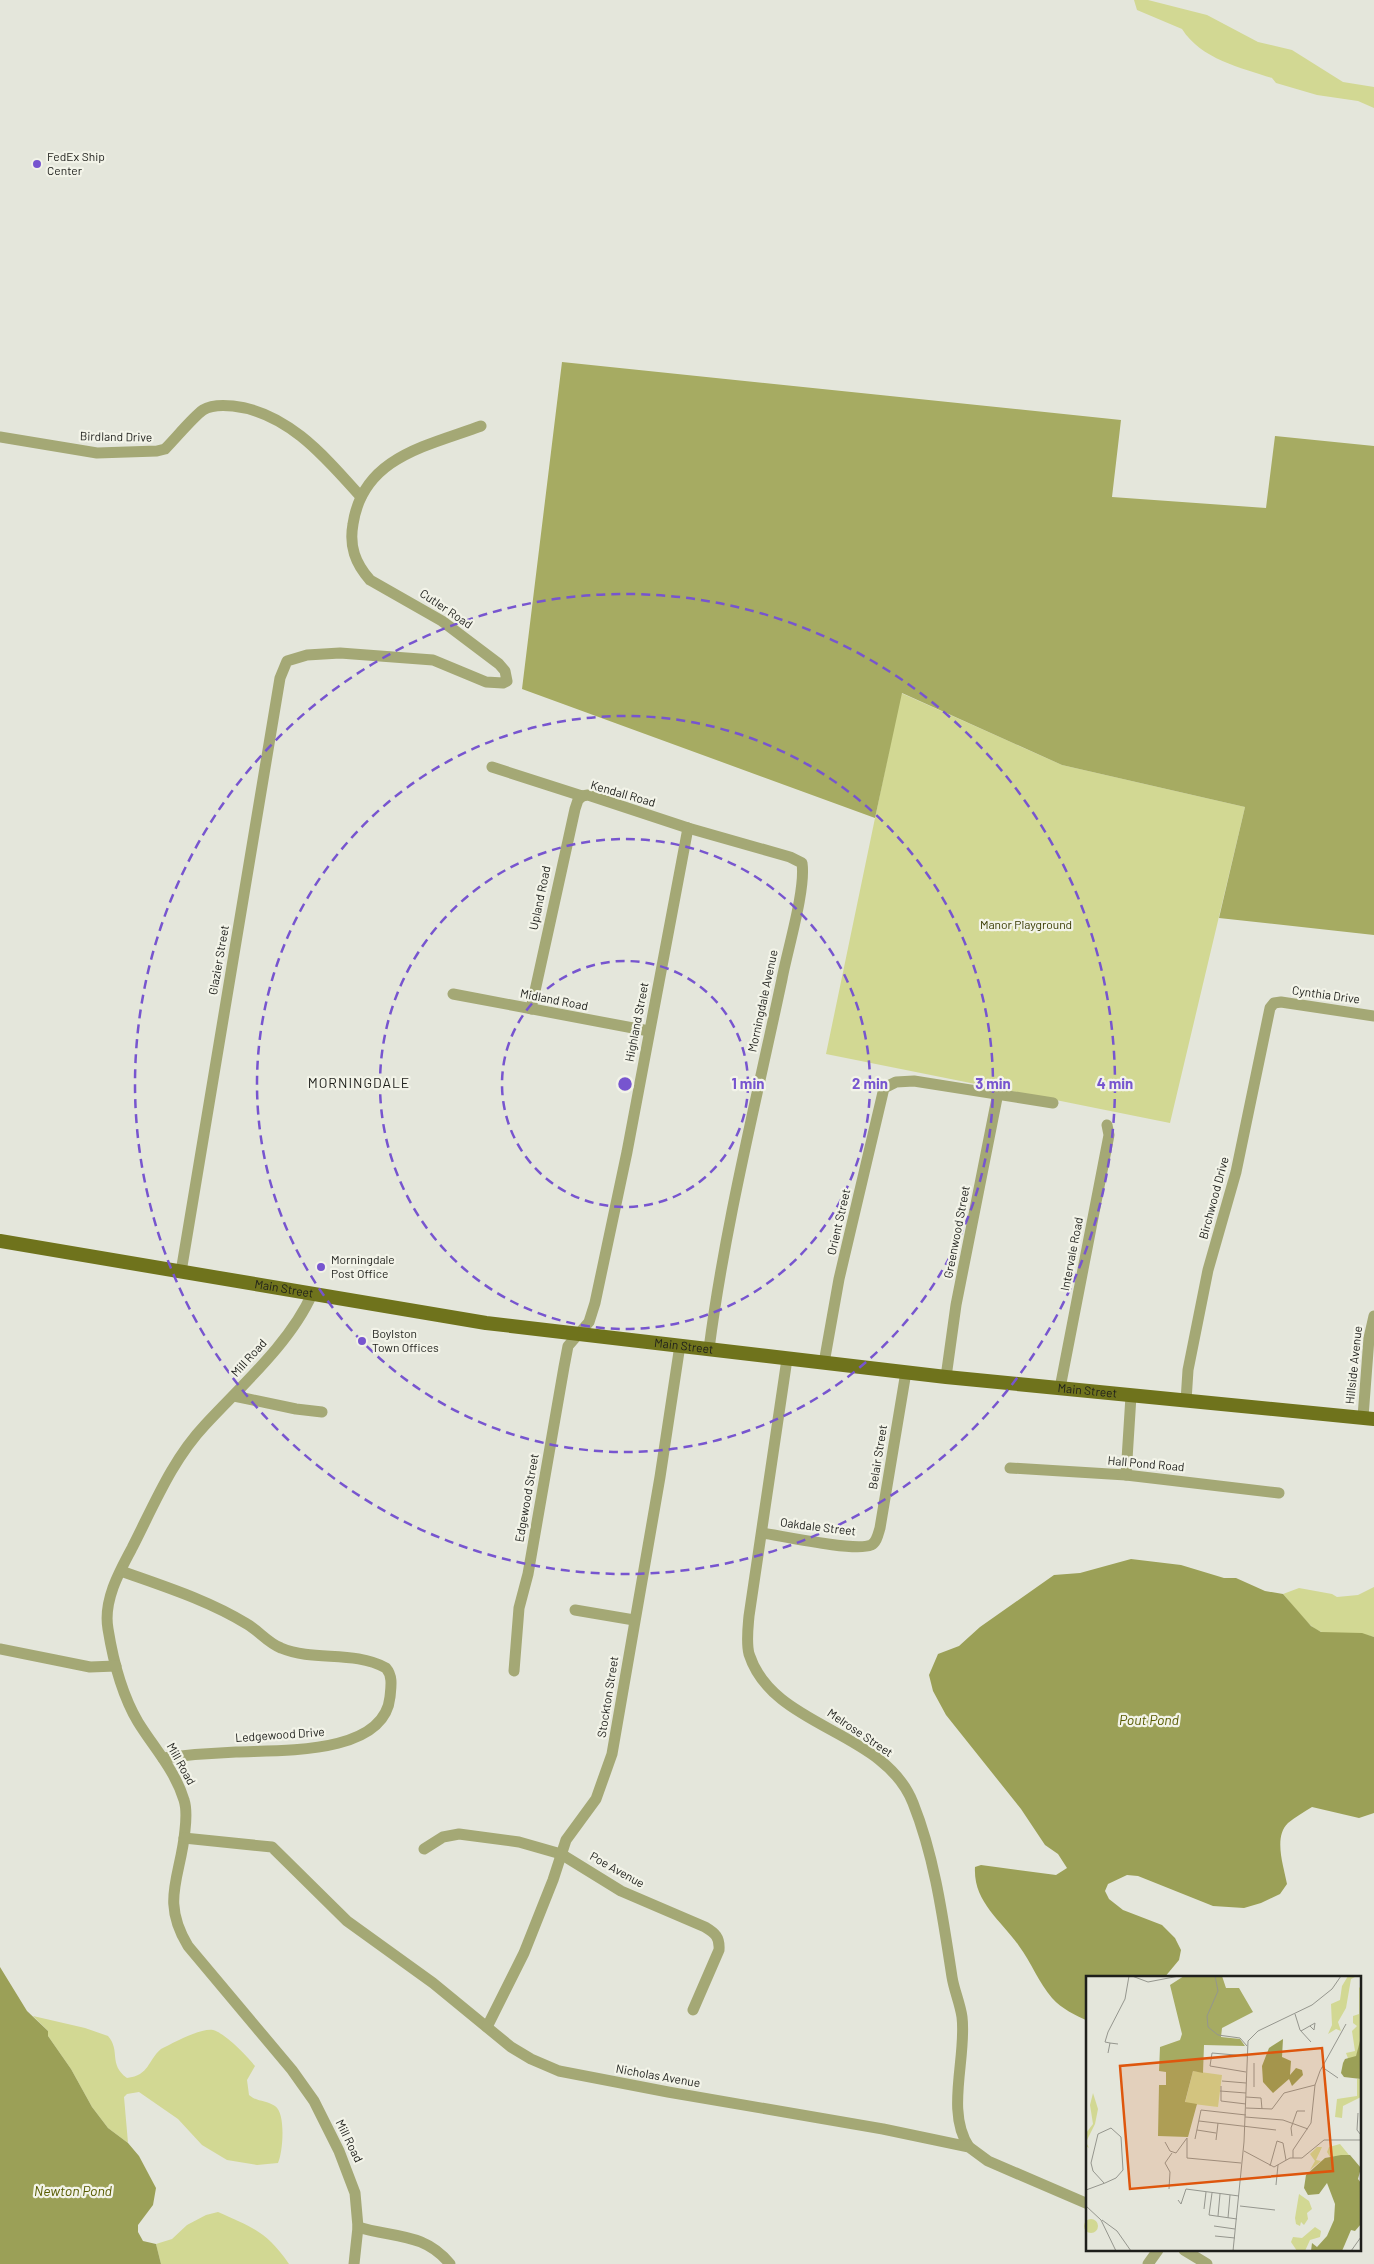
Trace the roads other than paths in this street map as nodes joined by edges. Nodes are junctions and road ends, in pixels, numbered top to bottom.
1 (482, 426) dead end
2 (0, 437) edge
3 (361, 497) junction
4 (294, 659) joint
5 (492, 768) dead end
6 (582, 796) junction
7 (688, 828) junction
8 (746, 844) joint
9 (453, 994) dead end
10 (1274, 1003) joint
11 (531, 1009) junction
12 (1374, 1016) edge
13 (648, 1031) junction
14 (998, 1093) junction
15 (1053, 1103) dead end
16 (1107, 1125) dead end
17 (0, 1241) edge
18 (181, 1272) junction
19 (312, 1294) junction
20 (1374, 1316) edge
21 (578, 1334) junction
22 (680, 1345) junction
23 (708, 1349) junction
24 (787, 1359) junction
25 (824, 1363) junction
26 (906, 1372) junction
27 (946, 1377) junction
28 (1060, 1388) junction
29 (234, 1396) junction
30 (1131, 1396) junction
31 (1186, 1401) junction
32 (322, 1412) dead end
33 (1368, 1418) edge
34 (1010, 1468) dead end
35 (1126, 1475) junction
36 (1280, 1492) dead end
37 (762, 1533) junction
38 (871, 1544) joint
39 (120, 1571) junction
40 (575, 1610) dead end
41 (634, 1620) junction
42 (0, 1649) edge
43 (116, 1666) junction
44 (514, 1671) dead end
45 (163, 1758) junction
46 (184, 1838) junction
47 (424, 1849) dead end
48 (561, 1854) junction
49 (693, 2010) dead end
50 (487, 2027) junction
51 (969, 2147) junction
52 (1086, 2203) edge
53 (358, 2227) junction
54 (1157, 2252) edge
55 (1187, 2252) edge
56 (354, 2264) edge
57 (450, 2264) edge
58 (1148, 2264) edge
59 (1207, 2264) edge

1 - 3 street, Cutler Road
2 - 3 street, Birdland Drive
3 - 4 street, Cutler Road
4 - 18 street, Glazier Street
5 - 6 street, Kendall Road
6 - 7 street, Kendall Road
6 - 11 street, Upland Road
7 - 8 street, Kendall Road
7 - 13 street, Highland Street
8 - 23 street, Morningdale Avenue
9 - 11 street, Midland Road
10 - 12 street, Cynthia Drive
10 - 31 street, Birchwood Drive
11 - 13 street, Midland Road
13 - 21 street, Highland Street
14 - 15 street
14 - 25 street, Orient Street
14 - 27 street, Greenwood Street
16 - 28 street, Intervale Road
17 - 18 main road, Main Street
18 - 19 main road, Main Street
19 - 21 main road, Main Street
19 - 29 street, Mill Road
20 - 33 street, Hillside Avenue
21 - 22 main road, Main Street
21 - 44 street, Edgewood Street
22 - 23 main road, Main Street
22 - 41 street, Stockton Street
23 - 24 main road, Main Street
24 - 25 main road, Main Street
24 - 37 street, Melrose Street
25 - 26 main road, Main Street
26 - 27 main road, Main Street
26 - 38 street, Belair Street
27 - 28 main road, Main Street
28 - 30 main road, Main Street
29 - 32 street
29 - 39 street, Mill Road
30 - 31 main road, Main Street
30 - 35 street
31 - 33 main road, Main Street
34 - 35 street, Hall Pond Road
35 - 36 street, Hall Pond Road
37 - 38 street, Oakdale Street
37 - 51 street, Melrose Street
39 - 43 street, Mill Road
39 - 45 street, Ledgewood Drive
40 - 41 street
41 - 48 street, Stockton Street
42 - 43 street
43 - 45 street, Mill Road
45 - 46 street, Mill Road
46 - 50 street, Nicholas Avenue
46 - 53 street, Mill Road
47 - 48 street, Poe Avenue
48 - 49 street, Poe Avenue
48 - 50 street, Stockton Street
50 - 51 street, Nicholas Avenue
51 - 52 street, Nicholas Avenue
53 - 56 street, Mill Road
53 - 57 street
54 - 58 street
55 - 59 street

